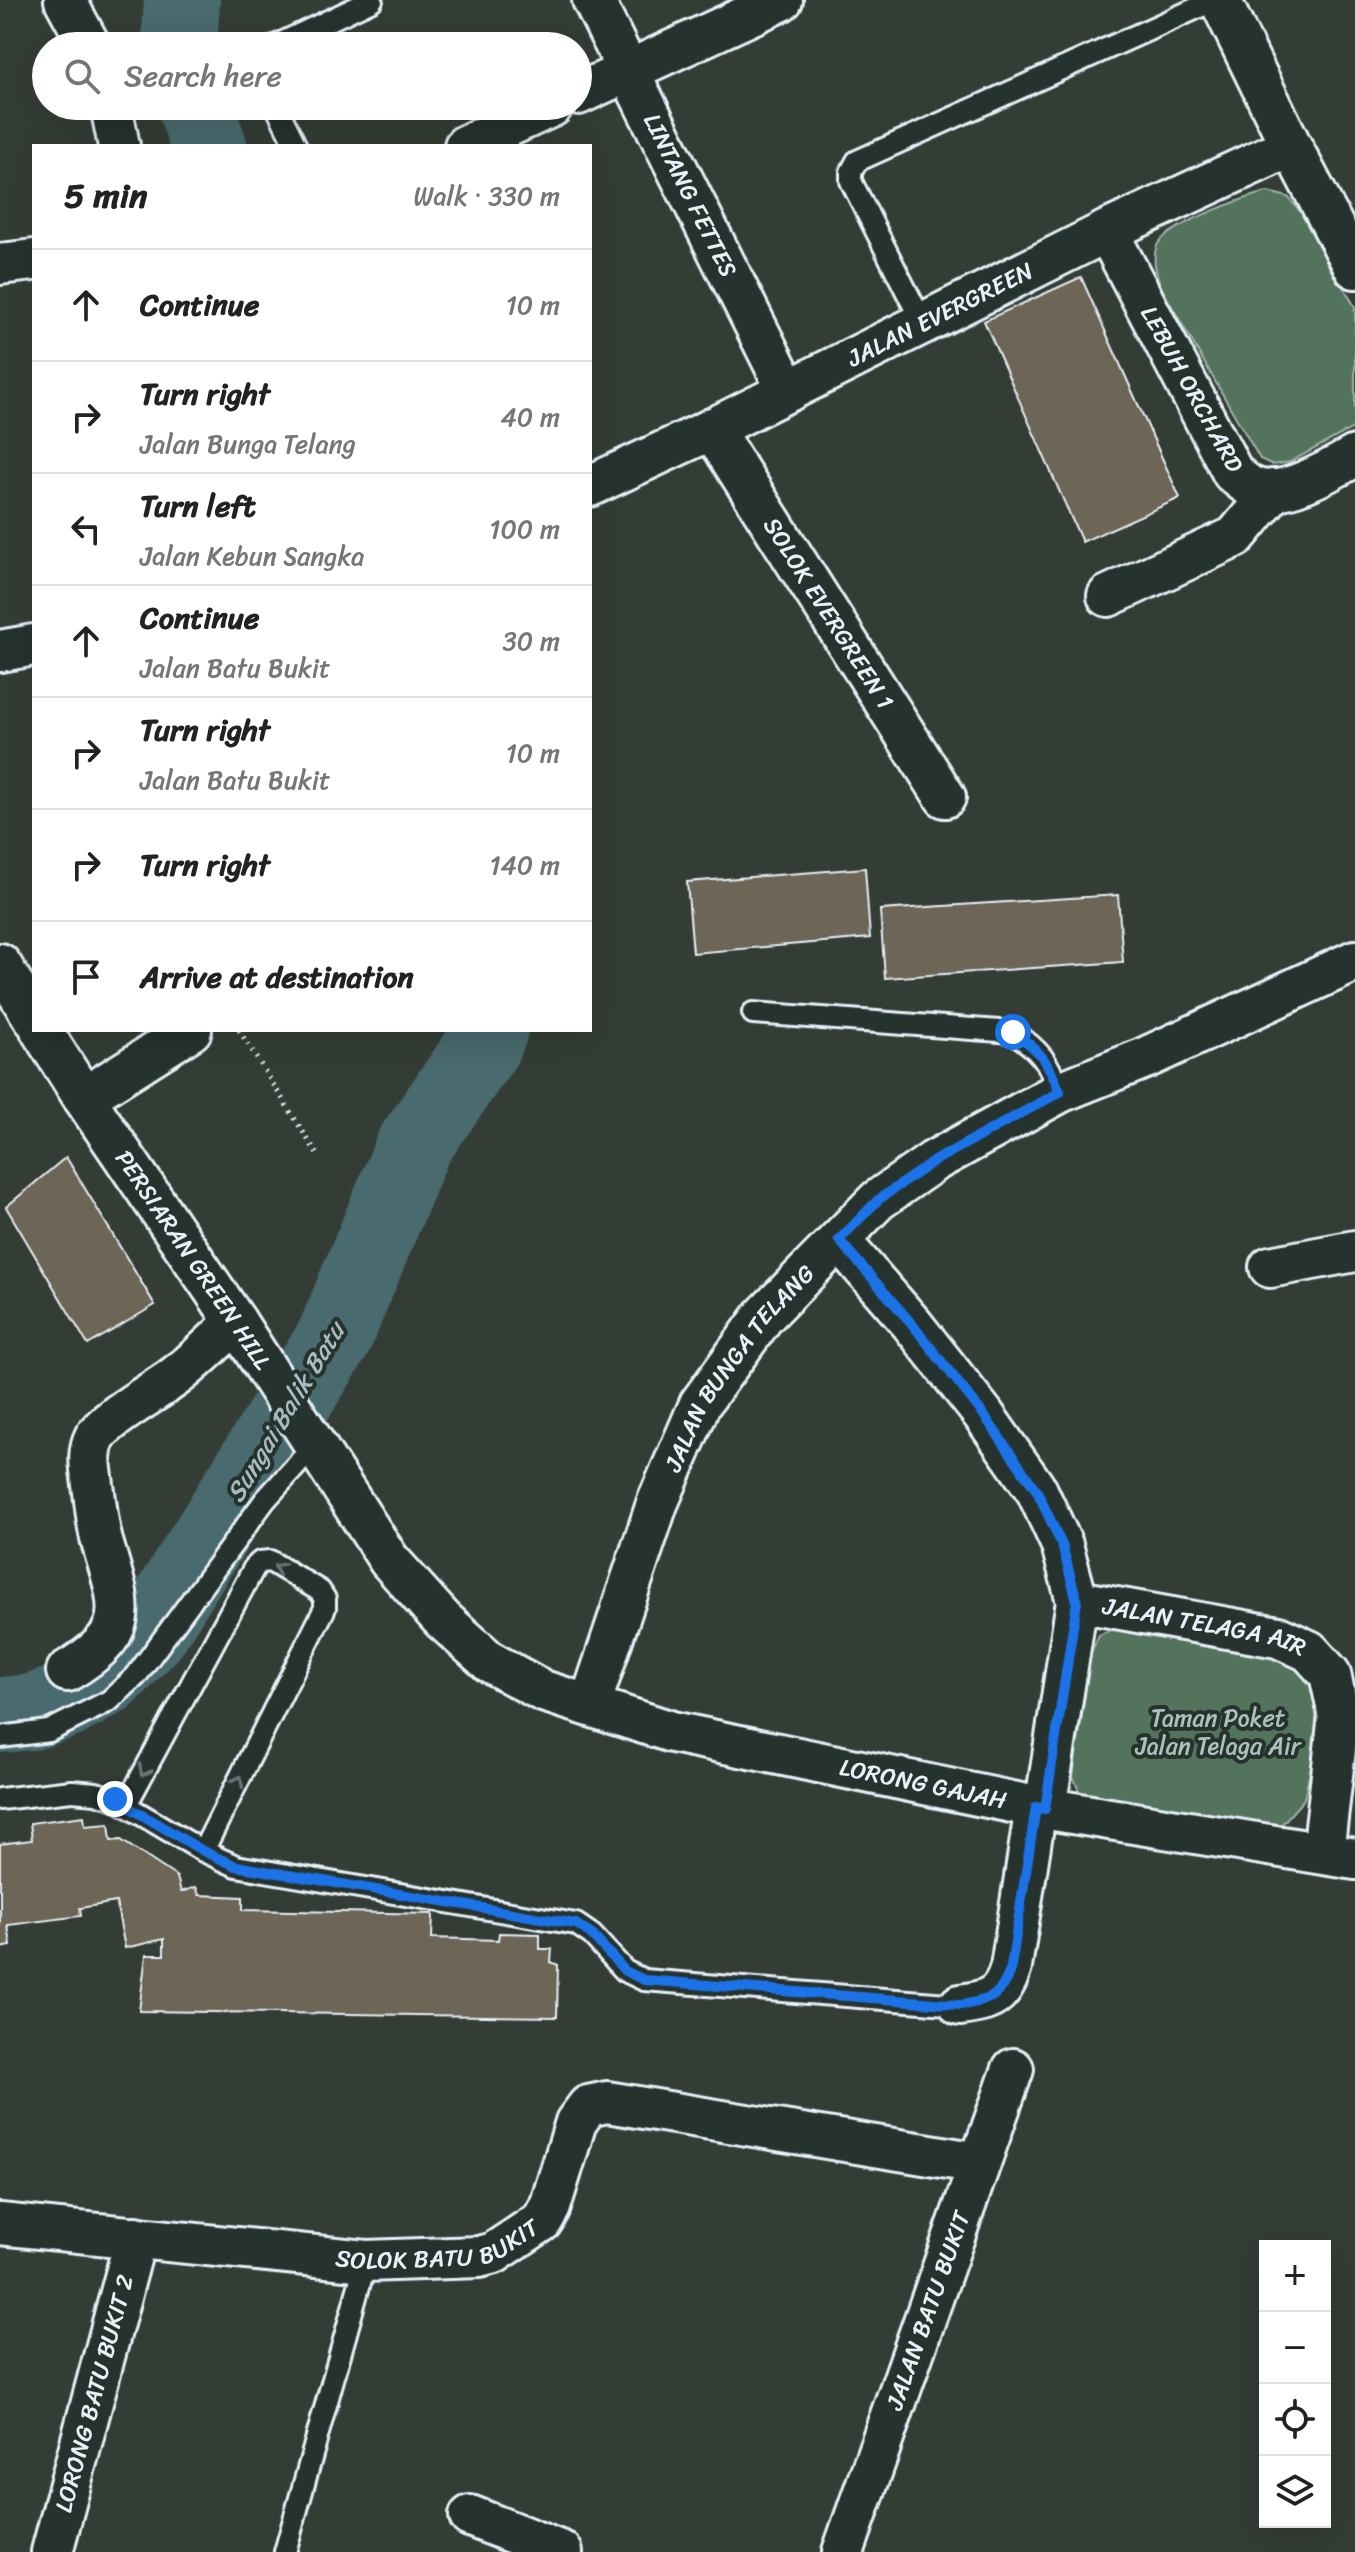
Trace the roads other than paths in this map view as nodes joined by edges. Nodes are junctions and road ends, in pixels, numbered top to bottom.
1 (65, 0) edge
2 (372, 0) edge
3 (593, 0) edge
4 (1218, 0) edge
5 (776, 1) edge
6 (82, 32) edge
7 (305, 32) edge
8 (629, 71) junction
9 (592, 88) edge
10 (114, 120) edge
11 (283, 120) edge
12 (522, 120) edge
13 (119, 144) edge
14 (295, 144) edge
15 (469, 144) edge
16 (1291, 146) junction
17 (1107, 231) junction
18 (32, 260) edge
19 (0, 264) edge
20 (1355, 268) edge
21 (923, 324) junction
22 (788, 391) junction
23 (712, 429) junction
24 (1355, 456) edge
25 (592, 485) edge
26 (1274, 490) junction
27 (1108, 596) dead end
28 (32, 645) edge
29 (0, 651) edge
30 (945, 797) dead end
31 (1355, 961) edge
32 (0, 964) edge
33 (753, 1013) dead end
34 (32, 1015) edge
35 (42, 1032) edge
36 (188, 1032) edge
37 (1060, 1092) junction
38 (84, 1098) junction
39 (839, 1240) junction
40 (1355, 1251) edge
41 (1270, 1267) dead end
42 (246, 1337) junction
43 (307, 1434) junction
44 (1077, 1601) junction
45 (67, 1671) dead end
46 (590, 1705) junction
47 (0, 1737) edge
48 (0, 1799) edge
49 (126, 1805) junction
50 (1041, 1808) junction
51 (203, 1851) junction
52 (1339, 1856) edge
53 (960, 2005) joint
54 (1013, 2069) dead end
55 (979, 2163) junction
56 (0, 2224) edge
57 (136, 2237) junction
58 (366, 2261) junction
59 (470, 2516) dead end
60 (52, 2552) edge
61 (285, 2552) edge
62 (562, 2552) edge
63 (843, 2552) edge

1 - 6 street
2 - 7 lane
3 - 8 street, LINTANG FETTES
4 - 16 street
4 - 21 lane
5 - 8 street
8 - 9 street
8 - 22 street, LINTANG FETTES
10 - 13 street
11 - 14 lane
12 - 15 street
16 - 17 street, JALAN EVERGREEN
16 - 20 street
17 - 21 street, JALAN EVERGREEN
17 - 26 street, LEBUH ORCHARD
18 - 19 street
21 - 22 street, JALAN EVERGREEN
22 - 23 street, JALAN EVERGREEN
23 - 25 street, JALAN EVERGREEN
23 - 30 street, SOLOK EVERGREEN 1
24 - 26 street
26 - 27 street
28 - 29 street
31 - 37 street, JALAN BUNGA TELANG
32 - 34 street
33 - 37 lane
35 - 38 street, PERSIARAN GREEN HILL
36 - 38 street
37 - 39 street, JALAN BUNGA TELANG
38 - 42 street, PERSIARAN GREEN HILL
39 - 44 street
39 - 46 street, JALAN BUNGA TELANG
40 - 41 street
42 - 43 street, PERSIARAN GREEN HILL
42 - 45 street
43 - 46 street, PERSIARAN GREEN HILL
43 - 47 lane
44 - 50 street
44 - 52 street, JALAN TELAGA AIR
46 - 50 street, LORONG GAJAH
48 - 49 lane
49 - 51 lane
51 -> 49 lane
50 - 52 street, LORONG GAJAH
50 - 53 street
51 - 53 lane
54 - 55 street, JALAN BATU BUKIT
55 - 58 street, SOLOK BATU BUKIT
55 - 63 street, JALAN BATU BUKIT
56 - 57 street, SOLOK BATU BUKIT
57 - 58 street, SOLOK BATU BUKIT
57 - 60 street, LORONG BATU BUKIT 2
58 - 61 lane
59 - 62 street

